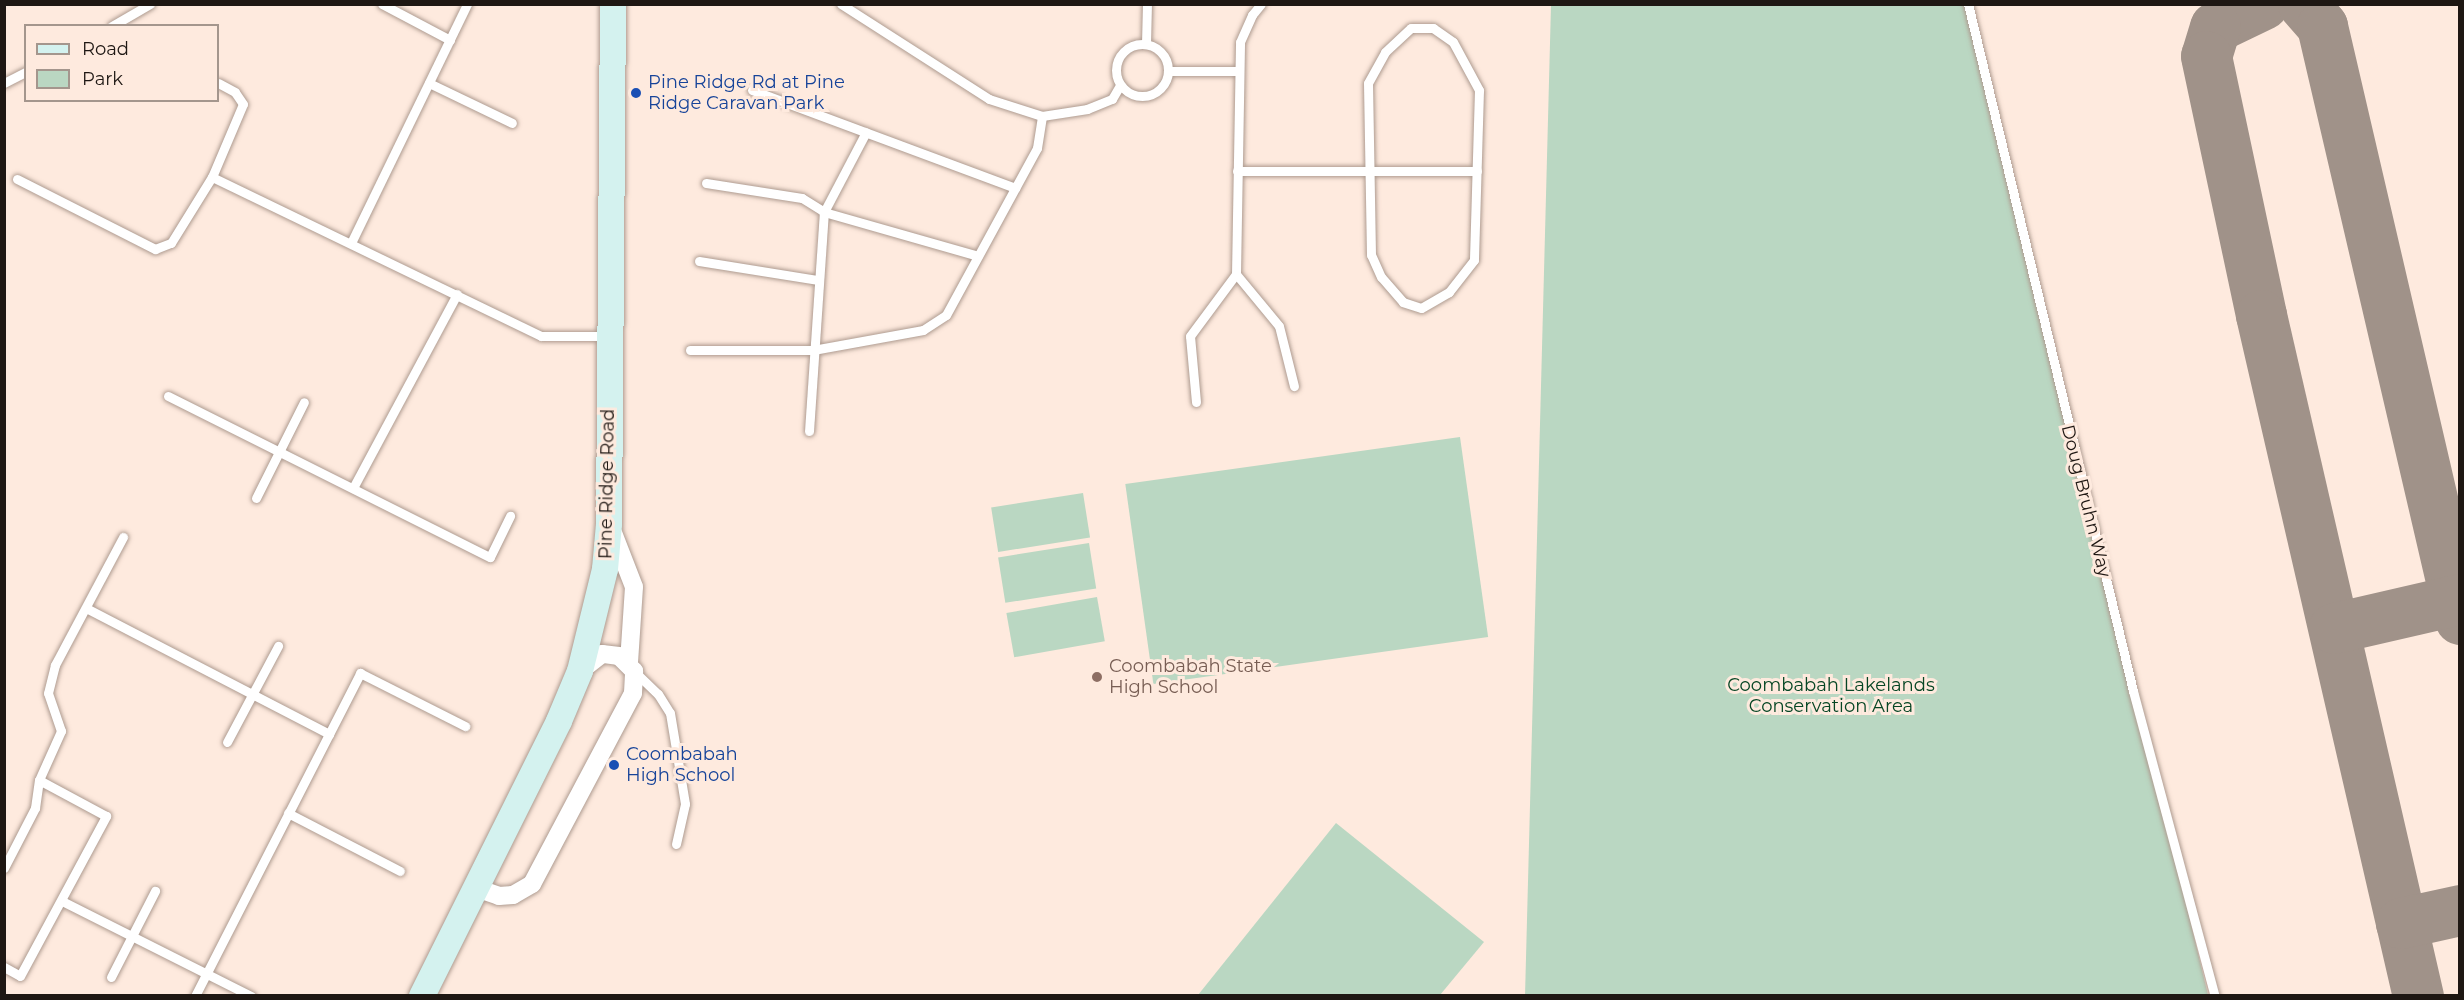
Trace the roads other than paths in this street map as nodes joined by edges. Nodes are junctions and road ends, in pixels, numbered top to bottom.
1 (150, 4) edge
2 (382, 4) edge
3 (467, 4) edge
4 (613, 4) edge
5 (842, 4) edge
6 (1147, 4) edge
7 (1261, 4) edge
8 (1968, 4) edge
9 (115, 24) edge
10 (450, 40) junction
11 (1146, 44) junction
12 (1168, 71) junction
13 (1238, 71) junction
14 (24, 73) edge
15 (429, 83) junction
16 (4, 84) edge
17 (219, 84) edge
18 (1120, 85) junction
19 (752, 90) dead end
20 (1042, 116) junction
21 (512, 123) dead end
22 (866, 132) junction
23 (1237, 171) junction
24 (1369, 171) junction
25 (1477, 171) junction
26 (212, 177) junction
27 (17, 179) dead end
28 (706, 183) dead end
29 (1015, 188) junction
30 (824, 212) junction
31 (351, 243) junction
32 (978, 256) junction
33 (699, 261) dead end
34 (1236, 274) junction
35 (818, 280) junction
36 (457, 294) junction
37 (611, 336) junction
38 (690, 350) dead end
39 (813, 350) junction
40 (1294, 386) dead end
41 (168, 396) dead end
42 (304, 402) dead end
43 (1196, 402) dead end
44 (809, 431) dead end
45 (280, 452) junction
46 (353, 488) junction
47 (256, 498) dead end
48 (510, 516) dead end
49 (609, 524) junction
50 (123, 537) dead end
51 (86, 608) junction
52 (278, 646) dead end
53 (631, 667) junction
54 (580, 671) junction
55 (252, 694) junction
56 (465, 726) dead end
57 (329, 734) junction
58 (227, 742) dead end
59 (39, 780) junction
60 (288, 813) junction
61 (676, 844) dead end
62 (4, 868) edge
63 (400, 871) dead end
64 (476, 888) junction
65 (155, 891) dead end
66 (62, 901) junction
67 (133, 936) junction
68 (4, 967) edge
69 (207, 972) junction
70 (111, 977) dead end
71 (195, 996) edge
72 (251, 996) edge
73 (422, 996) edge
74 (2215, 996) edge

1 - 9 lane
2 - 10 lane
3 - 10 lane
4 - 37 street, Pine Ridge Road
5 - 20 lane
6 - 11 lane
7 - 13 lane
8 - 74 lane, Doug Bruhn Way
10 - 15 lane
11 - 12 lane
11 - 18 lane
12 - 13 lane
12 - 18 lane
13 - 23 lane
14 - 16 lane
15 - 21 lane
15 - 31 lane
17 - 26 lane
18 - 20 lane
19 - 22 lane
20 - 29 lane
22 - 29 lane
22 - 30 lane
23 - 24 lane
23 - 34 lane
24 - 25 lane
24 - 25 lane
24 - 25 lane
26 - 27 lane
26 - 31 lane
28 - 30 lane
29 - 32 lane
30 - 32 lane
30 - 35 lane
31 - 36 lane
32 - 39 lane
33 - 35 lane
34 - 40 lane
34 - 43 lane
35 - 39 lane
36 - 37 lane
36 - 46 lane
37 - 49 street, Pine Ridge Road
38 - 39 lane
39 - 44 lane
41 - 45 lane
42 - 45 lane
45 - 46 lane
45 - 47 lane
46 - 48 lane
49 - 53 street
49 - 54 street, Pine Ridge Road
50 - 51 lane
51 - 55 lane
51 - 59 lane
52 - 55 lane
53 - 54 street
53 - 61 lane
53 - 64 street
54 - 64 street, Pine Ridge Road
55 - 57 lane
55 - 58 lane
56 - 57 lane
57 - 60 lane
59 - 62 lane
59 - 66 lane
60 - 63 lane
60 - 69 lane
64 - 73 street, Pine Ridge Road
65 - 67 lane
66 - 67 lane
66 - 68 lane
67 - 69 lane
67 - 70 lane
69 - 71 lane
69 - 72 lane

